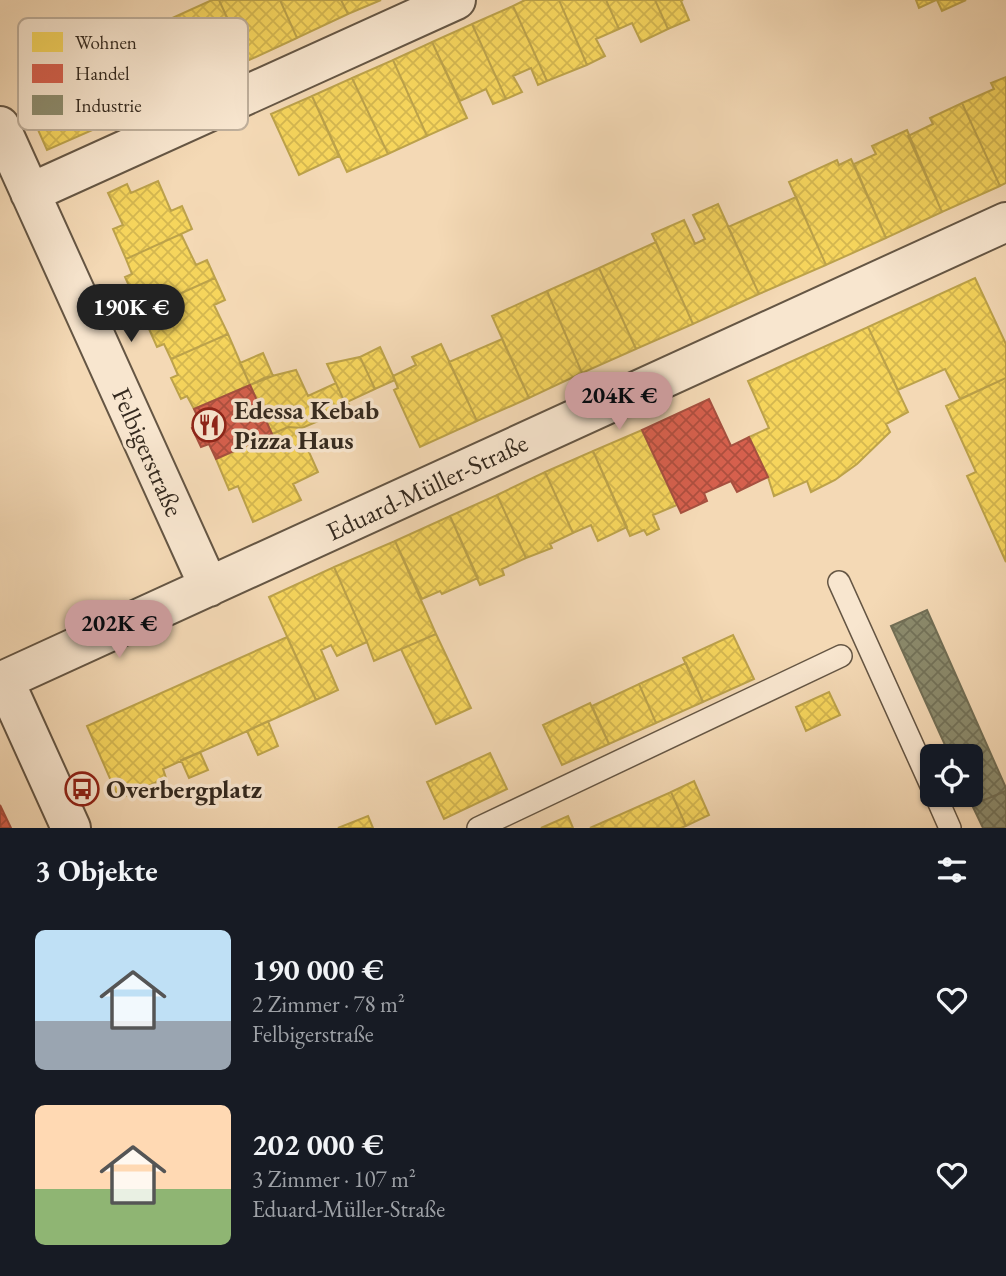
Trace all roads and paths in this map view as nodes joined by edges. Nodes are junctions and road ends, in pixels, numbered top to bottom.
1 (456, 0) edge
2 (248, 94) edge
3 (0, 126) edge
4 (169, 130) edge
5 (30, 193) junction
6 (1003, 230) edge
7 (839, 582) dead end
8 (209, 587) junction
9 (841, 656) dead end
10 (2, 681) edge
11 (920, 760) edge
12 (941, 807) edge
13 (71, 828) edge
14 (478, 828) edge
15 (950, 828) edge

1 - 2 street
3 - 5 street, Felbigerstraße
4 - 5 street
5 - 8 street, Felbigerstraße
6 - 8 street, Eduard-Müller-Straße
7 - 11 lane
8 - 10 street, Eduard-Müller-Straße
9 - 14 lane
10 - 13 street
12 - 15 lane

